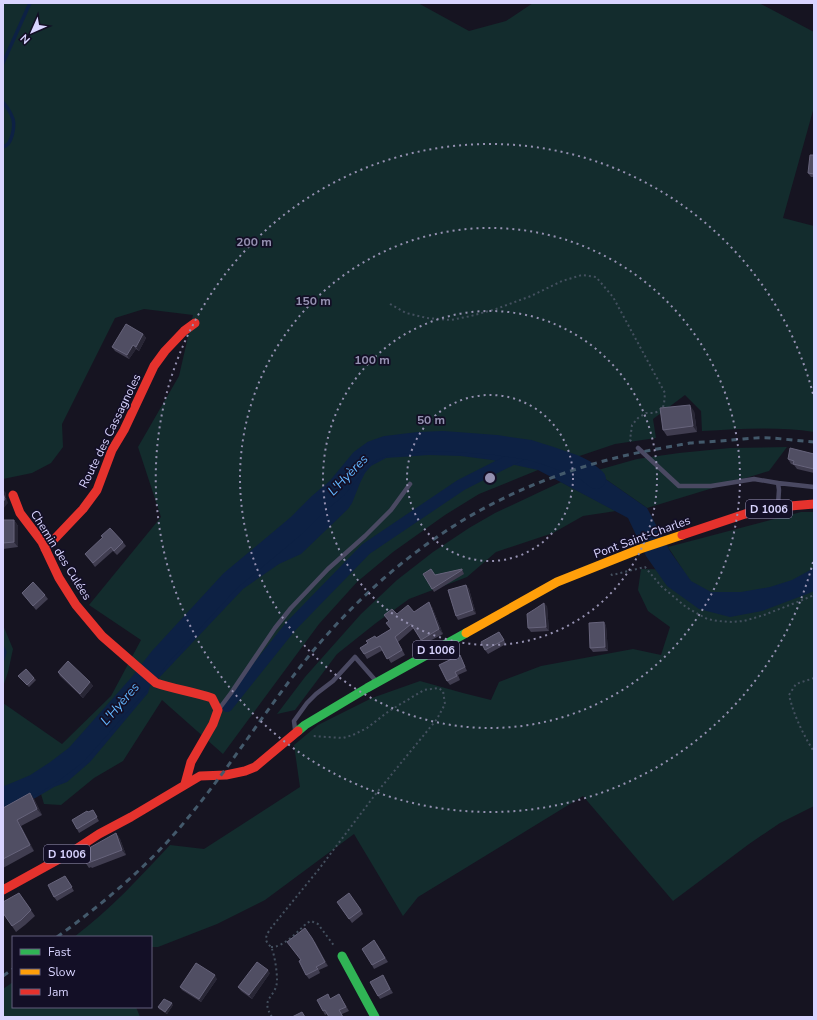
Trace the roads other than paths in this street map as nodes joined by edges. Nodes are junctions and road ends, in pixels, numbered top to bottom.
1 (195, 323) dead end
2 (638, 448) road end
3 (778, 483) junction
4 (410, 484) dead end
5 (814, 487) edge
6 (13, 496) dead end
7 (814, 504) edge
8 (778, 507) junction
9 (45, 549) junction
10 (378, 682) junction
11 (218, 710) junction
12 (295, 734) junction
13 (185, 784) junction
14 (3, 890) edge
15 (342, 956) road end
16 (375, 1017) edge

1 - 9 main road, Route des Cassagnoles
2 - 3 lane
3 - 5 lane
3 - 8 lane
4 - 11 lane
6 - 9 main road, Chemin des Culées
7 - 8 main road, D 1006
8 - 10 main road, Pont Saint-Charles / D 1006
9 - 11 main road, Chemin des Culées
10 - 12 main road, D 1006
10 - 12 lane
11 - 13 main road
12 - 13 main road, D 1006
13 - 14 main road, D 1006
15 - 16 main road

